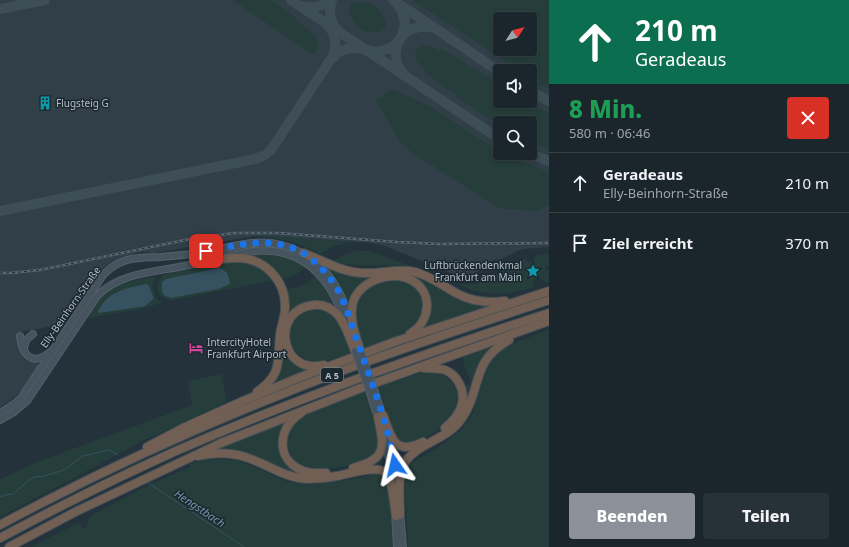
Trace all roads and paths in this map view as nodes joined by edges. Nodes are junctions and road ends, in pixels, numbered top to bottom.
1 (303, 253) joint
2 (220, 259) junction
3 (313, 261) junction
4 (323, 269) junction
5 (549, 291) edge
6 (526, 298) junction
7 (549, 300) edge
8 (549, 313) edge
9 (546, 323) edge
10 (33, 334) dead end
11 (20, 336) dead end
12 (394, 342) junction
13 (55, 347) junction
14 (24, 352) junction
15 (356, 353) junction
16 (416, 368) junction
17 (243, 401) junction
18 (315, 405) junction
19 (0, 413) edge
20 (380, 416) junction
21 (0, 420) edge
22 (179, 462) junction
23 (120, 465) junction
24 (398, 515) junction
25 (0, 525) edge
26 (14, 530) junction
27 (0, 538) edge
28 (0, 541) edge
29 (9, 547) edge
30 (397, 547) edge
31 (402, 547) edge

1 - 3 highway
1 - 13 street, Elly-Beinhorn-Straße
2 - 3 street, Elly-Beinhorn-Straße
2 - 17 highway
2 - 21 street, Elly-Beinhorn-Straße
3 - 4 highway
3 - 4 street, Elly-Beinhorn-Straße
4 - 6 highway
4 - 15 street, Elly-Beinhorn-Straße
5 - 6 highway
6 - 12 highway
7 - 23 highway, A 5
8 - 26 highway, A 5
9 - 16 highway
9 - 24 highway
10 - 14 street
11 - 14 street
12 - 15 highway
12 - 15 highway
13 - 14 street
13 - 19 street, Elly-Beinhorn-Straße
15 - 15 highway
15 - 17 highway
15 - 20 street, Elly-Beinhorn-Straße, bridge
16 - 18 highway
16 - 20 highway
17 - 23 highway
18 - 20 highway
18 - 22 highway
20 - 24 street, Elly-Beinhorn-Straße
22 - 24 highway
22 - 29 highway
23 - 25 highway, A 5
24 - 30 street
24 - 31 street
26 - 27 highway, A 5
26 - 28 highway

